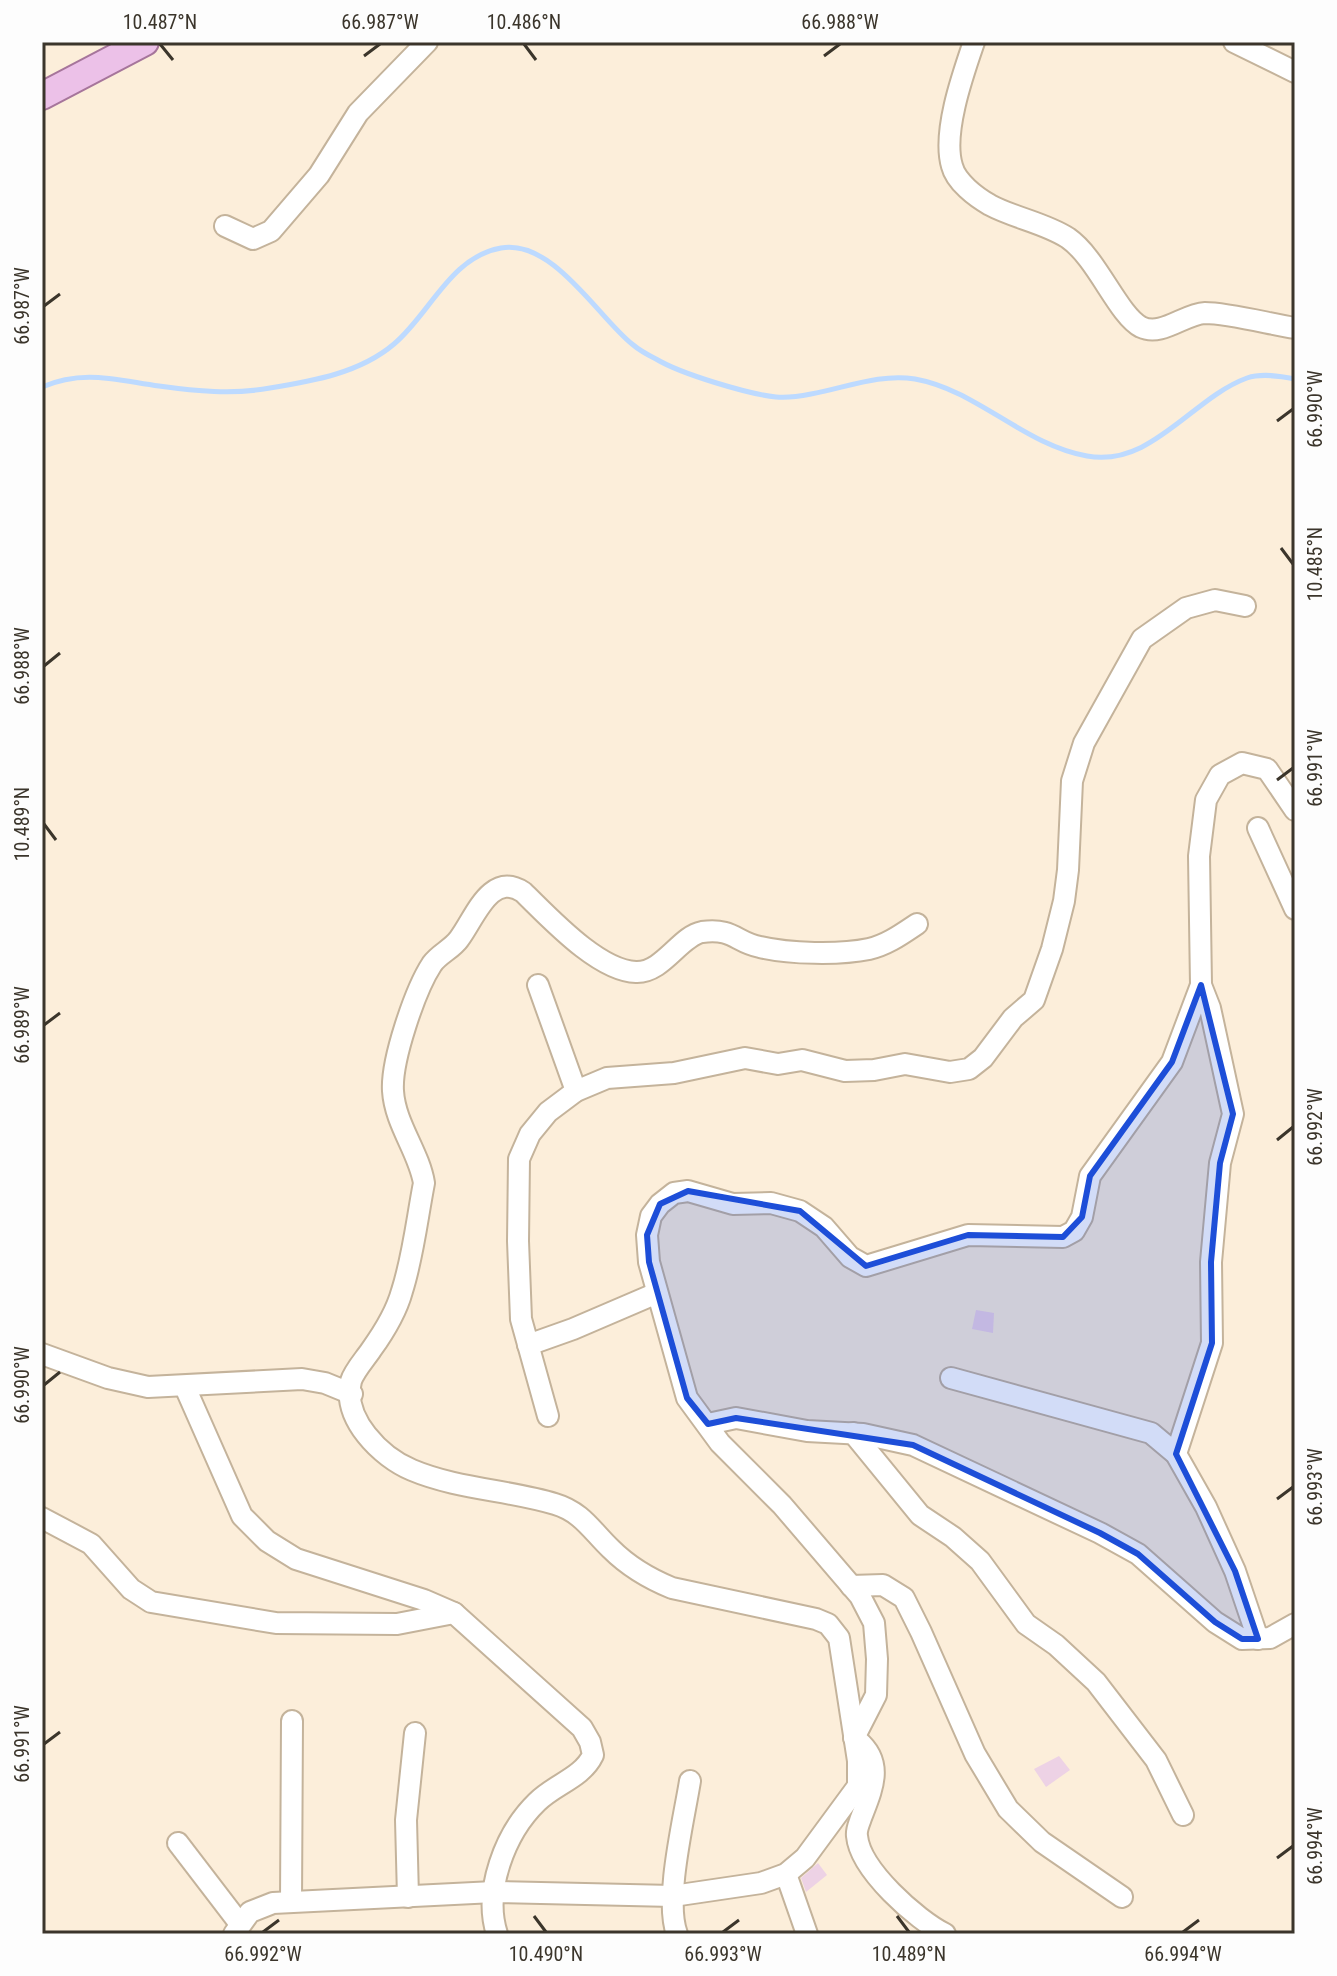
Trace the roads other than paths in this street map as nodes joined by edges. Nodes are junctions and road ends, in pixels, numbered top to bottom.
1 (145, 42) edge
2 (427, 42) edge
3 (974, 42) edge
4 (1234, 42) edge
5 (1295, 72) edge
6 (42, 96) edge
7 (225, 226) dead end
8 (1295, 328) edge
9 (1245, 606) dead end
10 (1295, 810) edge
11 (1258, 828) dead end
12 (1295, 909) edge
13 (917, 924) dead end
14 (538, 985) dead end
15 (1201, 985) junction
16 (576, 1091) junction
17 (657, 1293) junction
18 (528, 1345) junction
19 (42, 1354) edge
20 (951, 1378) dead end
21 (185, 1387) junction
22 (352, 1394) junction
23 (548, 1416) dead end
24 (708, 1424) junction
25 (853, 1433) junction
26 (1176, 1454) junction
27 (42, 1518) edge
28 (851, 1586) junction
29 (454, 1613) junction
30 (1295, 1624) edge
31 (1258, 1639) junction
32 (292, 1721) dead end
33 (415, 1733) dead end
34 (854, 1738) junction
35 (690, 1781) dead end
36 (1183, 1815) dead end
37 (178, 1843) dead end
38 (786, 1874) junction
39 (494, 1892) junction
40 (673, 1896) junction
41 (408, 1897) junction
42 (1122, 1897) dead end
43 (291, 1902) junction
44 (237, 1929) edge
45 (497, 1934) edge
46 (677, 1934) edge
47 (807, 1934) edge
48 (945, 1934) edge

1 - 6 main road
2 - 7 street
3 - 8 street
4 - 5 street
9 - 16 street
10 - 15 street
11 - 12 street
13 - 22 street
14 - 16 street
15 - 17 street
15 - 26 street
16 - 18 street
17 - 18 street
17 - 24 street
18 - 23 street
19 - 21 street
20 - 26 street
21 - 22 street
21 - 29 street
22 - 34 street
24 - 25 street
24 - 28 street
25 - 31 street
25 - 36 street
26 - 31 street
27 - 29 street
28 - 34 street
28 - 42 street
29 - 39 street
30 - 31 street
32 - 43 street
33 - 41 street
34 - 38 street
34 - 48 street
35 - 40 street
37 - 44 street
38 - 40 street
38 - 47 street
39 - 40 street
39 - 41 street
39 - 45 street
40 - 46 street
41 - 43 street
43 - 44 street

